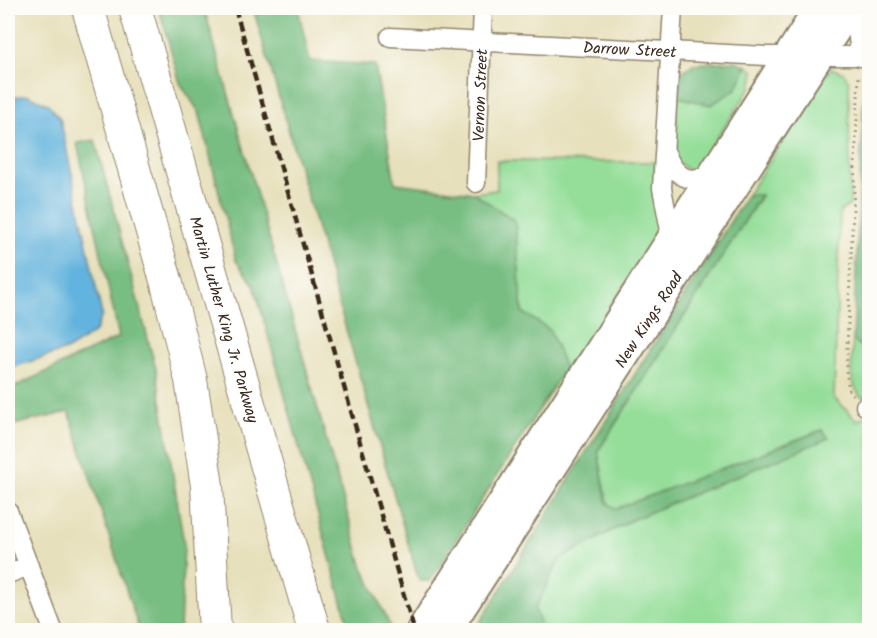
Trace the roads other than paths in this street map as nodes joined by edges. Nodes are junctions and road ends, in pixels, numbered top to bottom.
1 (88, 8) edge
2 (135, 8) edge
3 (483, 8) edge
4 (673, 8) edge
5 (819, 8) edge
6 (850, 8) edge
7 (855, 8) edge
8 (390, 37) dead end
9 (482, 40) junction
10 (671, 51) junction
11 (787, 56) junction
12 (865, 56) edge
13 (819, 57) junction
14 (666, 153) junction
15 (711, 173) junction
16 (476, 183) dead end
17 (671, 236) junction
18 (8, 511) edge
19 (28, 566) junction
20 (471, 573) junction
21 (8, 574) edge
22 (53, 630) edge
23 (215, 630) edge
24 (314, 630) edge
25 (421, 630) edge
26 (447, 630) edge

1 - 23 highway
2 - 24 highway, Martin Luther King Jr. Parkway
3 - 9 street, Vernon Street
4 - 10 street
5 - 11 main road, New Kings Road
6 - 13 main road, New Kings Road
7 - 12 street
8 - 9 street, Darrow Street
9 - 10 street, Darrow Street
9 - 16 street, Vernon Street
10 - 11 street, Darrow Street
10 - 14 street
11 - 13 street, Darrow Street
11 - 15 main road, New Kings Road
12 - 13 street, Darrow Street
13 - 20 main road, New Kings Road
14 - 15 street
14 - 17 street
15 - 17 main road, New Kings Road
17 - 20 main road, New Kings Road
18 - 19 street
19 - 21 street
19 - 22 street
20 - 25 main road, New Kings Road
20 - 26 main road, New Kings Road

